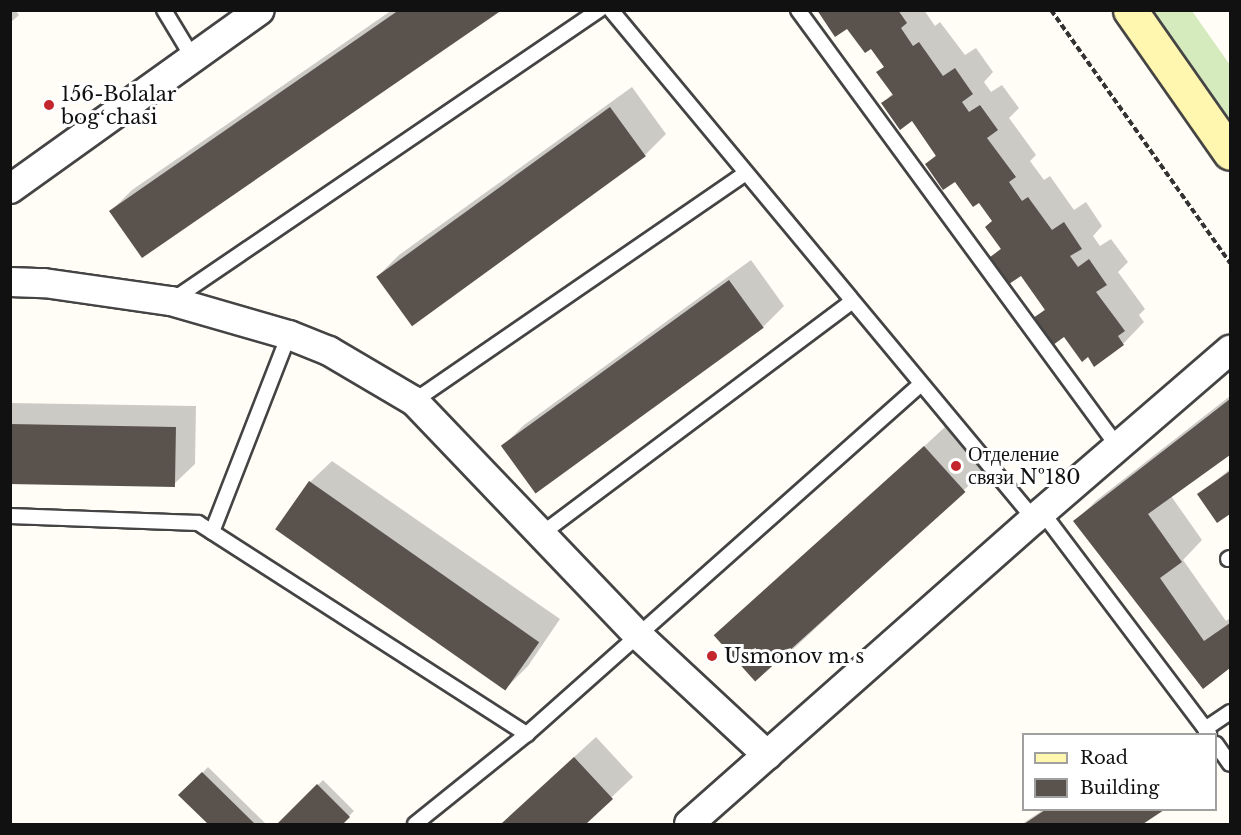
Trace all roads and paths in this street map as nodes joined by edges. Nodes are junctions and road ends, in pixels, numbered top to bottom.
1 (164, 10) edge
2 (260, 10) edge
3 (598, 10) edge
4 (611, 10) edge
5 (798, 10) edge
6 (1051, 10) edge
7 (1130, 10) edge
8 (193, 57) junction
9 (1230, 153) edge
10 (744, 174) junction
11 (10, 189) edge
12 (1230, 263) edge
13 (10, 282) edge
14 (171, 301) junction
15 (852, 302) junction
16 (289, 335) junction
17 (1230, 350) edge
18 (921, 384) junction
19 (414, 401) junction
20 (1118, 447) junction
21 (10, 516) edge
22 (1038, 516) junction
23 (212, 532) junction
24 (540, 536) junction
25 (637, 634) junction
26 (1230, 712) edge
27 (1207, 732) edge
28 (526, 734) junction
29 (1217, 747) edge
30 (767, 755) junction
31 (1230, 764) edge
32 (415, 825) edge
33 (689, 825) edge

1 - 8 lane
2 - 8 street
3 - 14 lane
4 - 10 lane
5 - 20 lane
6 - 12 path
7 - 9 street
8 - 11 street
10 - 15 lane
10 - 19 lane
13 - 14 street
14 - 16 street
15 - 18 lane
15 - 24 lane
16 - 19 street
16 - 23 lane
17 - 20 street
18 - 22 lane
18 - 25 lane
19 - 24 street
20 - 22 street
21 - 23 lane
22 - 27 lane
22 - 30 street
23 - 28 lane
24 - 25 street
25 - 28 lane
25 - 30 street
26 - 27 lane
28 - 32 lane
29 - 31 lane
30 - 33 street

